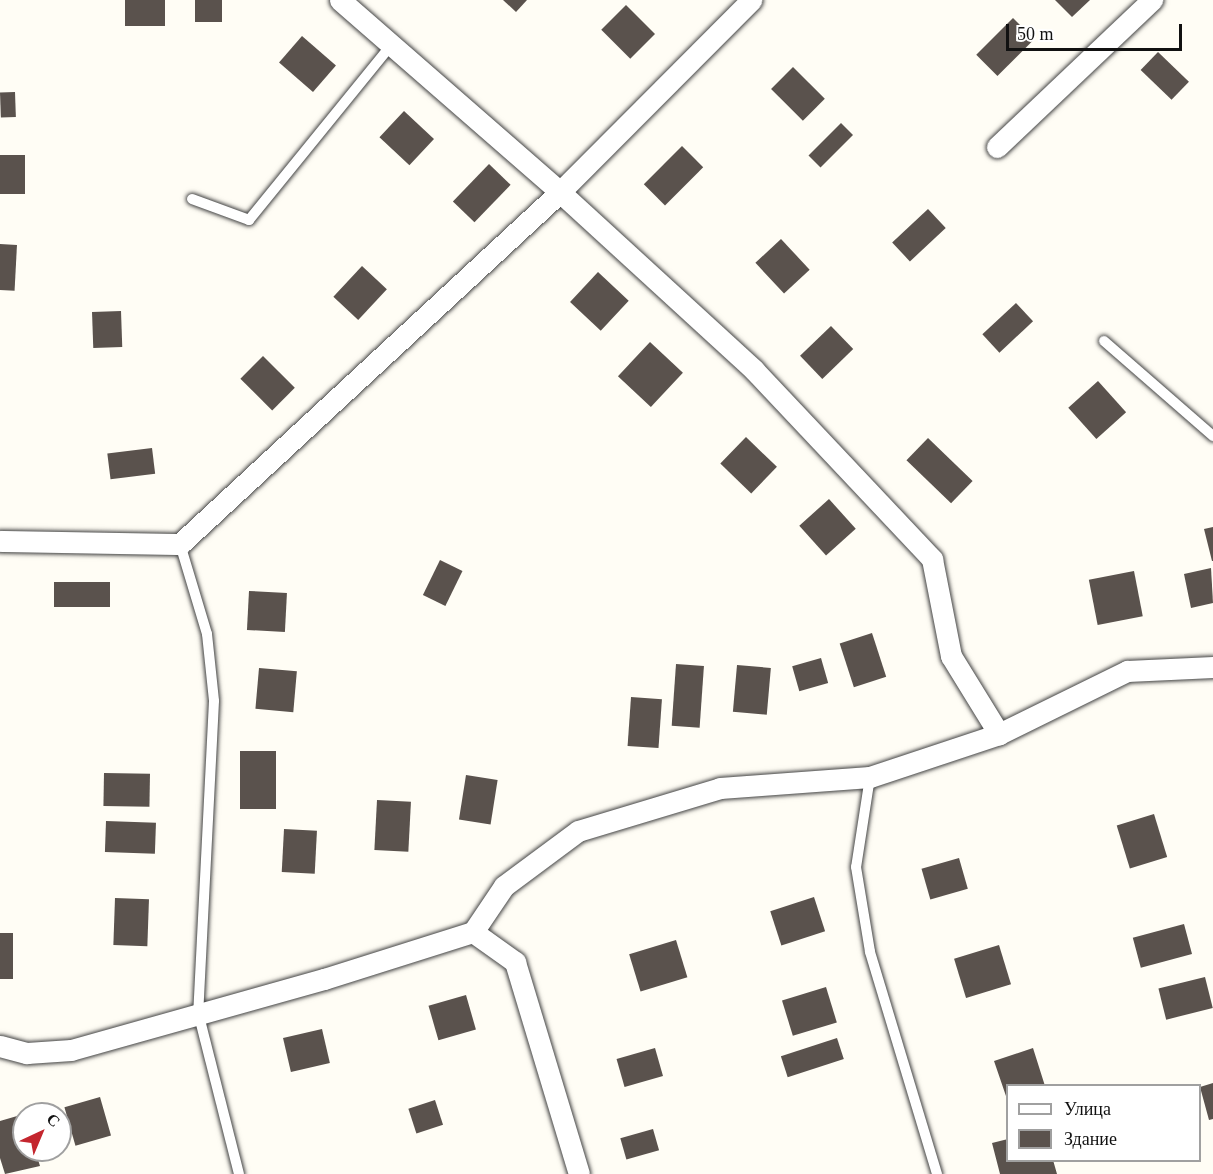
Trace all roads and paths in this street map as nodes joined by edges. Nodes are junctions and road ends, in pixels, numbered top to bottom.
1 (340, 0) edge
2 (751, 0) edge
3 (1152, 0) edge
4 (392, 44) junction
5 (997, 147) dead end
6 (560, 192) junction
7 (192, 199) dead end
8 (1104, 341) dead end
9 (1213, 436) edge
10 (0, 541) edge
11 (180, 544) junction
12 (1213, 667) edge
13 (999, 734) junction
14 (870, 777) junction
15 (473, 932) junction
16 (198, 1012) junction
17 (0, 1046) edge
18 (239, 1174) edge
19 (579, 1174) edge
20 (937, 1174) edge

1 - 4 street
2 - 6 street
3 - 5 street
4 - 6 street
4 - 7 lane
6 - 11 street
6 - 13 street
8 - 9 lane
10 - 11 street
11 - 16 lane
12 - 13 street
13 - 14 street
14 - 15 street
14 - 20 lane
15 - 16 street
15 - 19 street
16 - 17 street
16 - 18 lane

